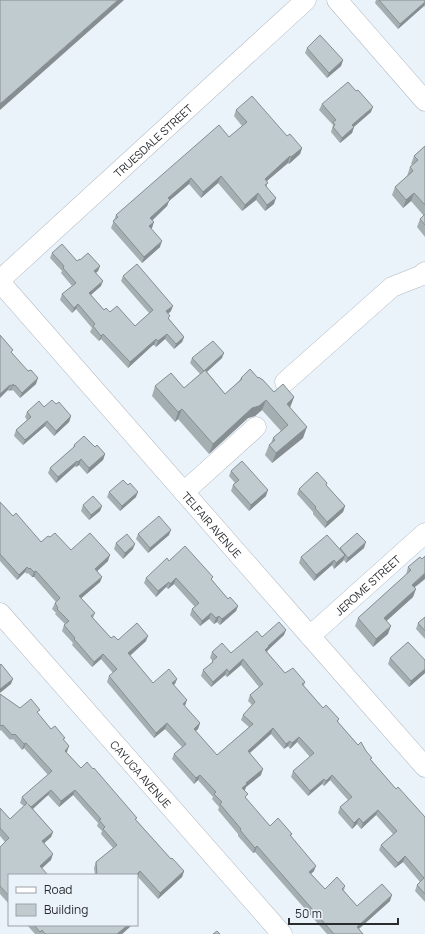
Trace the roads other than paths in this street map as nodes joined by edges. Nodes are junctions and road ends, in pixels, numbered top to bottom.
1 (306, 0) edge
2 (337, 0) edge
3 (425, 101) edge
4 (425, 272) edge
5 (0, 281) edge
6 (285, 382) dead end
7 (256, 427) dead end
8 (184, 492) junction
9 (425, 534) edge
10 (0, 613) edge
11 (310, 636) junction
12 (425, 767) edge
13 (282, 934) edge

1 - 5 street, TRUESDALE STREET
2 - 3 street
4 - 6 street
5 - 8 street, TELFAIR AVENUE
7 - 8 street
8 - 11 street, TELFAIR AVENUE
9 - 11 street, JEROME STREET
10 - 13 street, CAYUGA AVENUE
11 - 12 street, TELFAIR AVENUE

